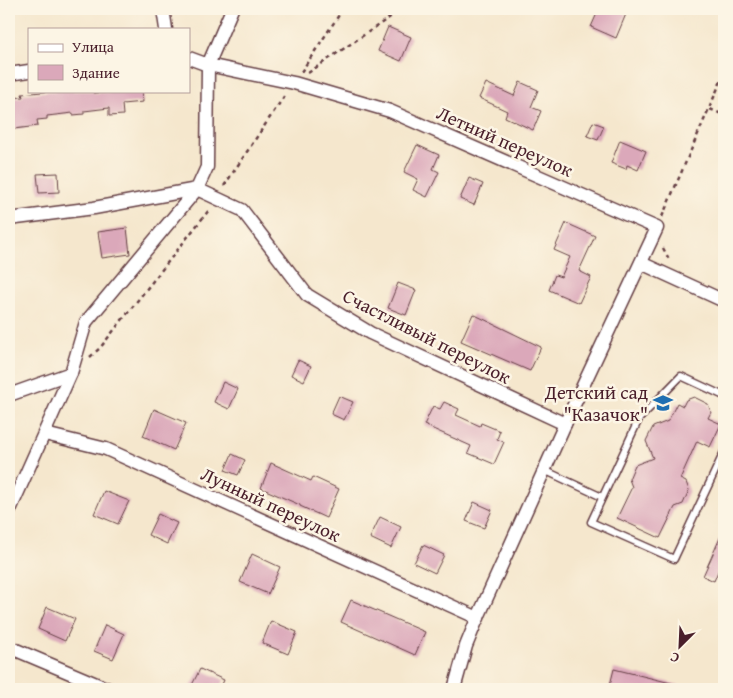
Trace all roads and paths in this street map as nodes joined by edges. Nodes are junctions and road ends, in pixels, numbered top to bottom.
1 (163, 9) edge
2 (232, 9) edge
3 (402, 9) edge
4 (166, 28) edge
5 (190, 58) edge
6 (208, 65) junction
7 (28, 71) edge
8 (9, 74) edge
9 (724, 74) edge
10 (294, 82) junction
11 (710, 109) junction
12 (724, 116) edge
13 (196, 189) junction
14 (9, 219) edge
15 (657, 228) junction
16 (641, 263) junction
17 (724, 301) edge
18 (71, 373) junction
19 (9, 395) edge
20 (724, 396) edge
21 (565, 424) junction
22 (45, 434) junction
23 (724, 452) edge
24 (544, 470) junction
25 (602, 497) junction
26 (9, 512) edge
27 (478, 618) junction
28 (9, 647) edge
29 (108, 689) edge
30 (454, 689) edge

1 - 4 street
2 - 6 street
3 - 10 path
5 - 6 street, Летний переулок
6 - 10 street, Летний переулок
6 - 13 street
7 - 8 street
9 - 11 path
10 - 15 street, Летний переулок
11 - 12 path
11 - 15 path
13 - 14 street
13 - 18 street
13 - 21 street, Счастливый переулок
15 - 16 street
16 - 17 street
16 - 21 street
18 - 19 street
18 - 22 street
20 - 25 lane
21 - 24 street
22 - 26 street
22 - 27 street, Лунный переулок
23 - 25 lane
24 - 25 lane
24 - 27 street
27 - 30 street
28 - 29 street

